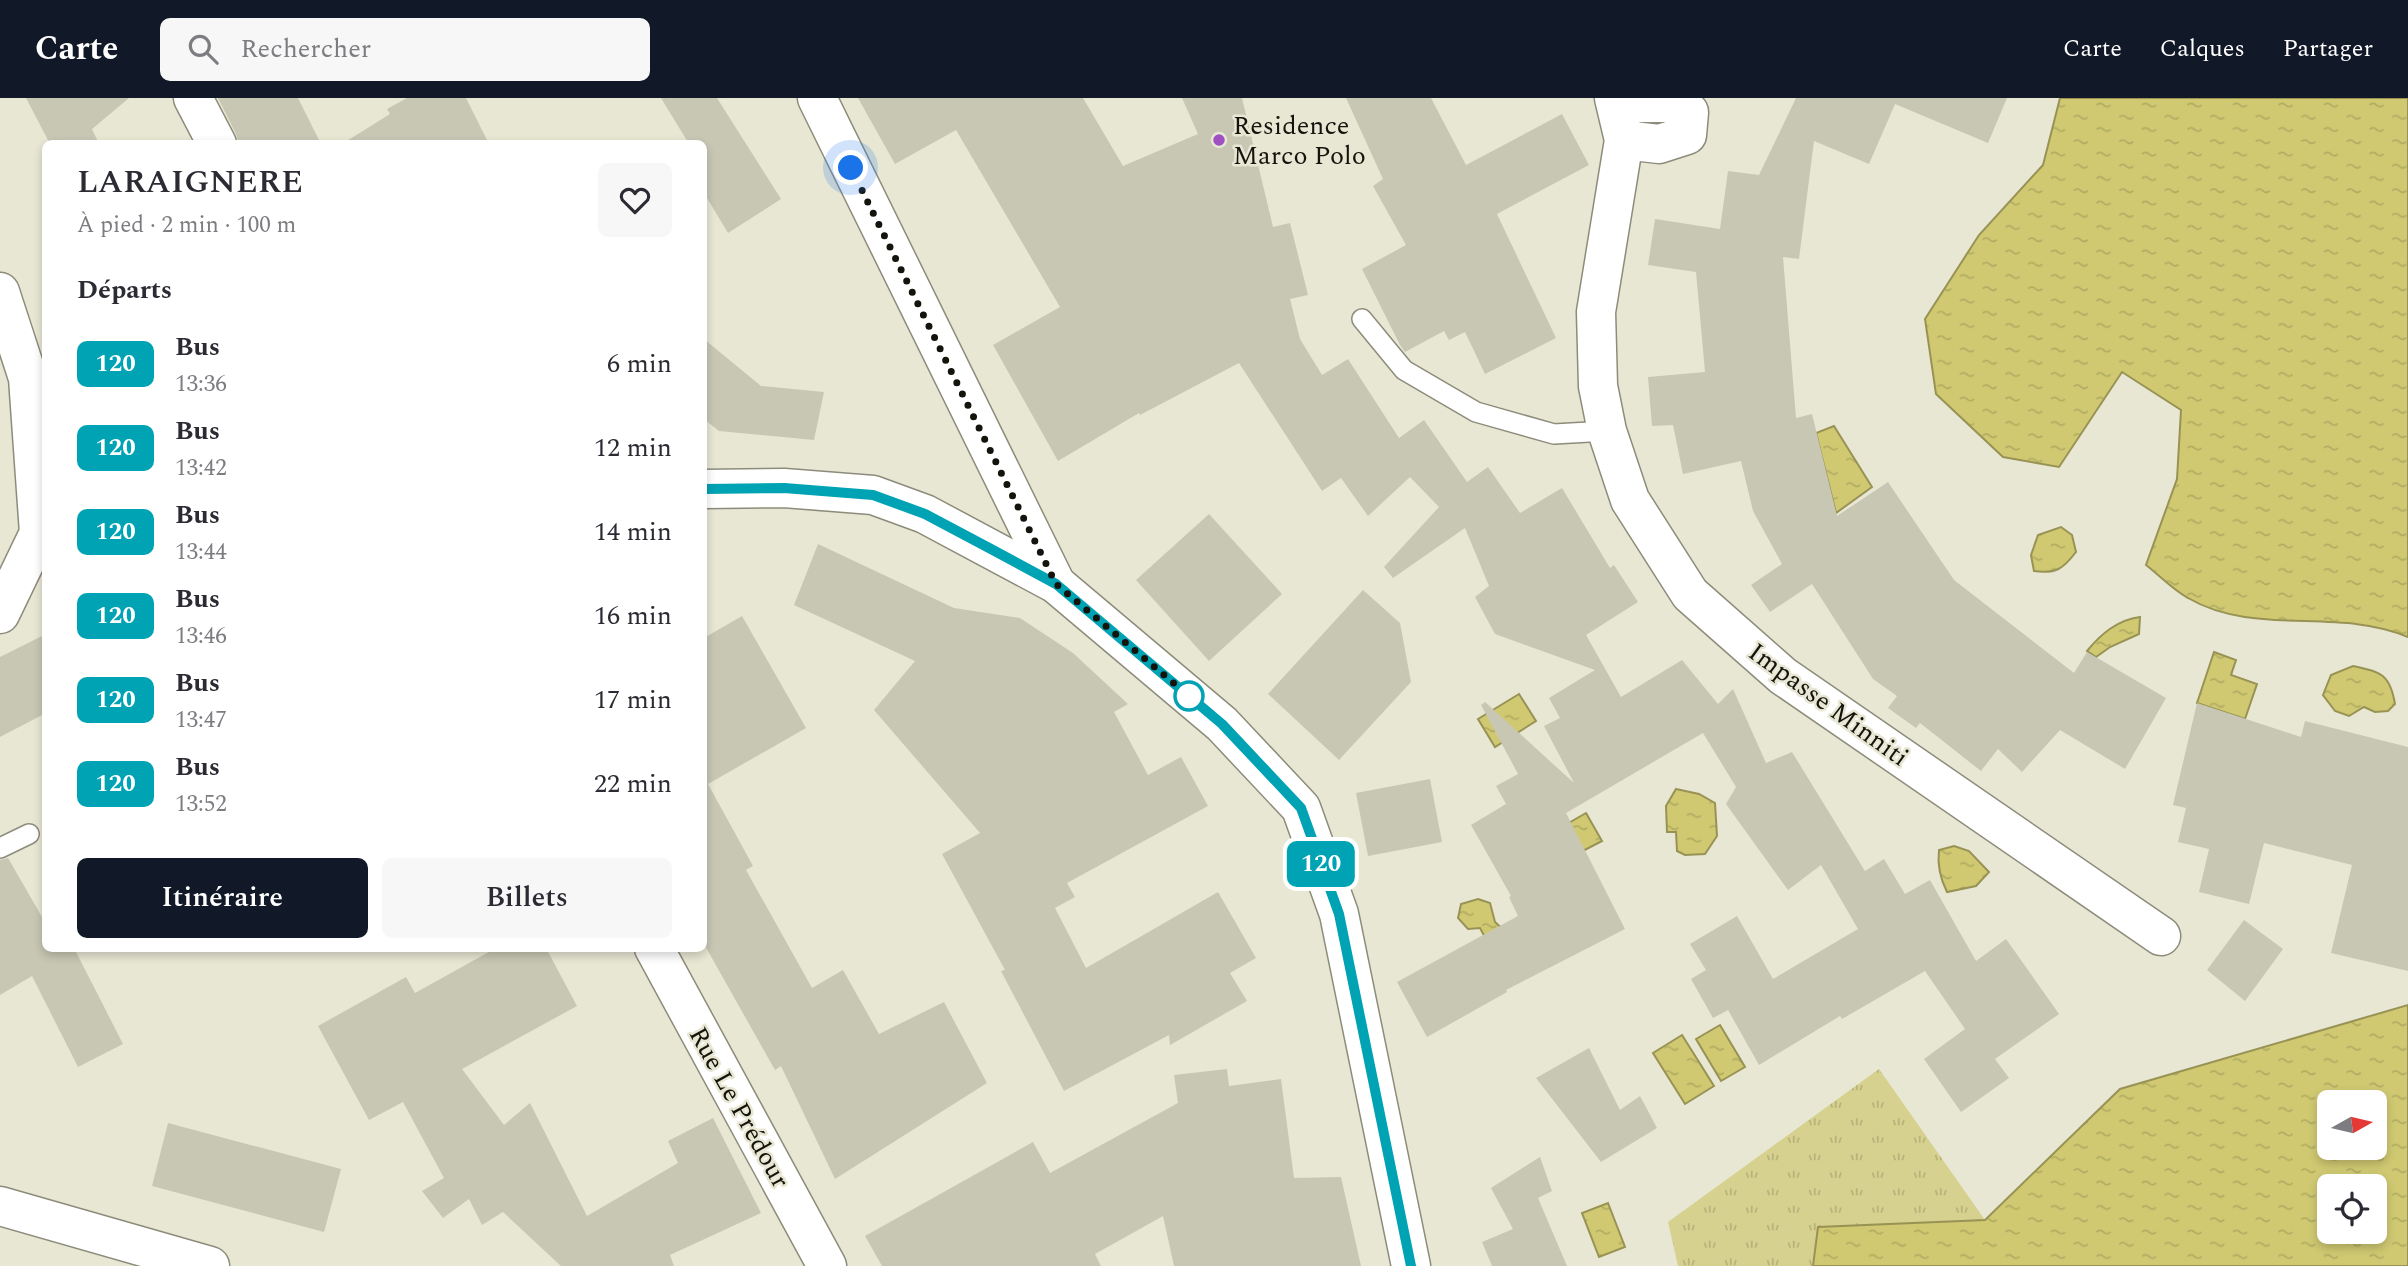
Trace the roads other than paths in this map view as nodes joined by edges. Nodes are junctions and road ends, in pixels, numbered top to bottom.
1 (193, 98) edge
2 (817, 98) edge
3 (1616, 100) edge
4 (215, 140) edge
5 (1624, 140) junction
6 (0, 292) edge
7 (1362, 319) dead end
8 (1608, 431) junction
9 (707, 489) edge
10 (1056, 584) junction
11 (0, 614) edge
12 (29, 834) dead end
13 (0, 848) edge
14 (2161, 936) dead end
15 (656, 952) edge
16 (0, 1206) edge
17 (210, 1266) edge
18 (827, 1266) edge
19 (1411, 1266) edge

1 - 4 street
2 - 10 street
3 - 5 street, Impasse Minniti
3 - 5 street, Impasse Minniti
5 - 8 street, Impasse Minniti
6 - 11 street
7 - 8 lane
8 - 14 street, Impasse Minniti
9 - 10 street
10 - 19 street
12 - 13 lane
15 - 18 street, Rue Le Prédour
16 - 17 street

